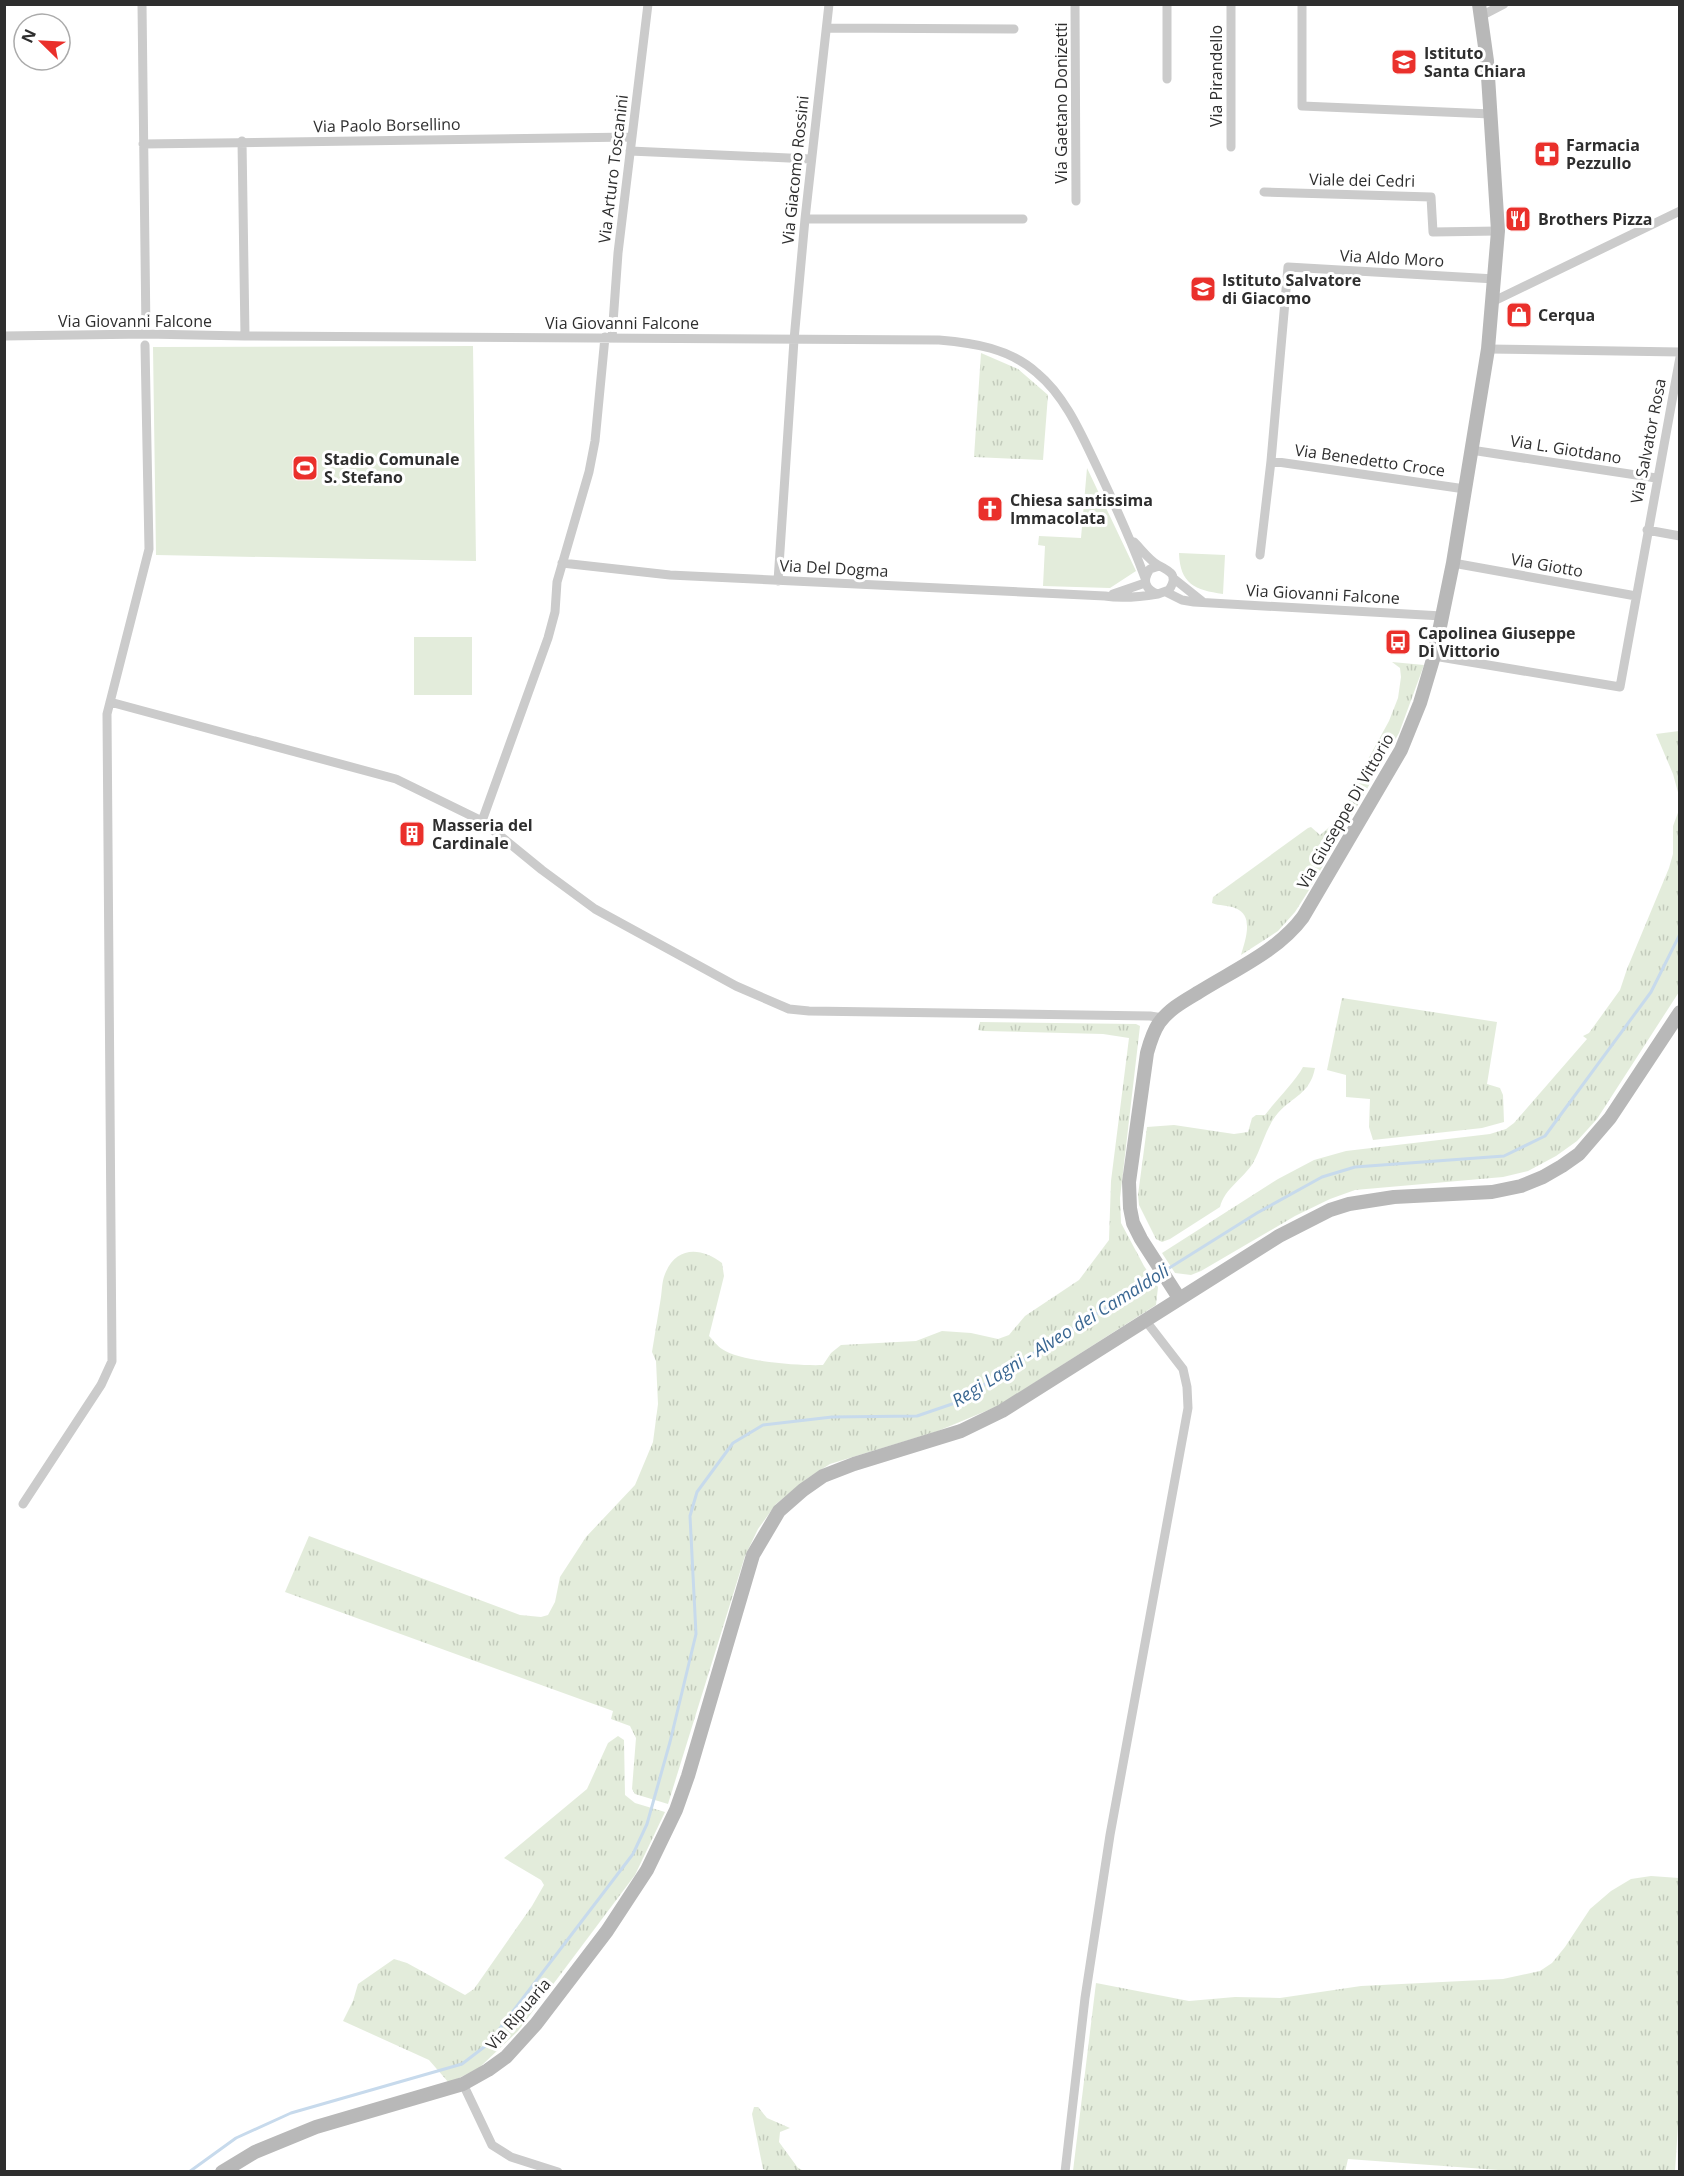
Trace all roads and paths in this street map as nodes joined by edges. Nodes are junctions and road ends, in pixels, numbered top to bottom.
1 (142, 4) edge
2 (648, 4) edge
3 (830, 4) edge
4 (1076, 4) edge
5 (1167, 4) edge
6 (1230, 4) edge
7 (1302, 4) edge
8 (1504, 4) edge
9 (1480, 10) edge
10 (827, 28) junction
11 (1014, 29) dead end
12 (1167, 79) dead end
13 (1491, 114) junction
14 (632, 137) junction
15 (242, 141) junction
16 (144, 144) junction
17 (1231, 147) dead end
18 (630, 151) junction
19 (810, 159) junction
20 (1264, 192) dead end
21 (1076, 201) dead end
22 (1680, 211) edge
23 (805, 219) junction
24 (1023, 219) dead end
25 (1498, 231) junction
26 (1288, 267) joint
27 (1495, 279) junction
28 (1494, 301) junction
29 (146, 334) junction
30 (4, 336) edge
31 (245, 336) junction
32 (609, 337) junction
33 (794, 340) junction
34 (145, 345) dead end
35 (1488, 349) junction
36 (1680, 352) edge
37 (1680, 357) edge
38 (1471, 450) junction
39 (1271, 460) junction
40 (1656, 478) junction
41 (1466, 489) junction
42 (1647, 530) junction
43 (1680, 536) edge
44 (1132, 540) junction
45 (1260, 555) dead end
46 (562, 563) junction
47 (1453, 563) junction
48 (1159, 566) junction
49 (1173, 578) junction
50 (1145, 580) junction
51 (778, 581) junction
52 (1162, 593) junction
53 (1105, 596) junction
54 (1636, 596) junction
55 (1203, 602) junction
56 (1442, 616) junction
57 (1434, 656) junction
58 (110, 702) junction
59 (482, 820) junction
60 (1680, 1012) edge
61 (1163, 1018) junction
62 (1179, 1298) junction
63 (1147, 1322) junction
64 (23, 1504) dead end
65 (463, 2084) junction
66 (222, 2172) edge
67 (558, 2172) edge
68 (1065, 2172) edge

1 - 16 street
2 - 14 street, Via Arturo Toscanini
3 - 10 street, Via Giacomo Rossini
4 - 21 street, Via Gaetano Donizetti
5 - 12 street
6 - 17 street, Via Pirandello
7 - 13 street
8 - 9 street
9 - 13 street, Via Giuseppe Di Vittorio
10 - 11 street
10 - 19 street, Via Giacomo Rossini
13 - 25 street, Via Giuseppe Di Vittorio
14 - 15 street, Via Paolo Borsellino
14 - 18 street, Via Arturo Toscanini
15 - 16 street, Via Paolo Borsellino
15 - 31 street
16 - 29 street
18 - 19 street
18 - 32 street, Via Arturo Toscanini
19 - 23 street, Via Giacomo Rossini
20 - 25 street, Viale dei Cedri
22 - 28 street
23 - 24 street
23 - 33 street, Via Giacomo Rossini
25 - 27 street, Via Giuseppe Di Vittorio
26 - 27 street, Via Aldo Moro
26 - 39 street, Via Benedetto Croce
27 - 28 street, Via Giuseppe Di Vittorio
28 - 35 street, Via Giuseppe Di Vittorio
29 - 30 street, Via Giovanni Falcone
29 - 31 street, Via Giovanni Falcone
31 - 32 street, Via Giovanni Falcone
32 - 33 street, Via Giovanni Falcone
32 - 46 street, Via Arturo Toscanini
33 - 44 street, Via Giovanni Falcone
33 - 51 street, Via Giacomo Rossini
34 - 58 street
35 - 36 street
35 - 38 street, Via Giuseppe Di Vittorio
37 - 40 street, Via Salvator Rosa
38 - 40 street, Via L. Giotdano
38 - 41 street, Via Giuseppe Di Vittorio
39 - 41 street, Via Benedetto Croce
39 - 45 street, Via Benedetto Croce
40 - 42 street, Via Salvator Rosa
41 - 47 street, Via Giuseppe Di Vittorio
42 - 43 street, Via Salvator Rosa
42 - 54 street, Via Salvator Rosa
44 - 48 street, Via Giovanni Falcone
44 - 50 street, Via Giovanni Falcone
46 - 51 street, Via Del Dogma
46 - 59 street, Via Arturo Toscanini
47 - 54 street, Via Giotto
47 - 56 street, Via Giuseppe Di Vittorio
48 - 49 street
48 - 50 street
49 - 52 street
49 - 55 street
50 - 52 street
50 - 53 street
51 - 53 street, Via Del Dogma
52 - 53 street, Via Del Dogma
52 - 55 street, Via Giovanni Falcone
54 - 57 street, Via Salvator Rosa
55 - 56 street, Via Giovanni Falcone
56 - 57 street, Via Giuseppe Di Vittorio
57 - 61 street, Via Giuseppe Di Vittorio
58 - 59 street
58 - 64 street
59 - 61 street
60 - 62 street, Via Ripuaria
61 - 62 street, Via Giuseppe Di Vittorio
62 - 63 street, Via Ripuaria
63 - 65 street, Via Ripuaria
63 - 68 street
65 - 66 street, Via Ripuaria
65 - 67 street

